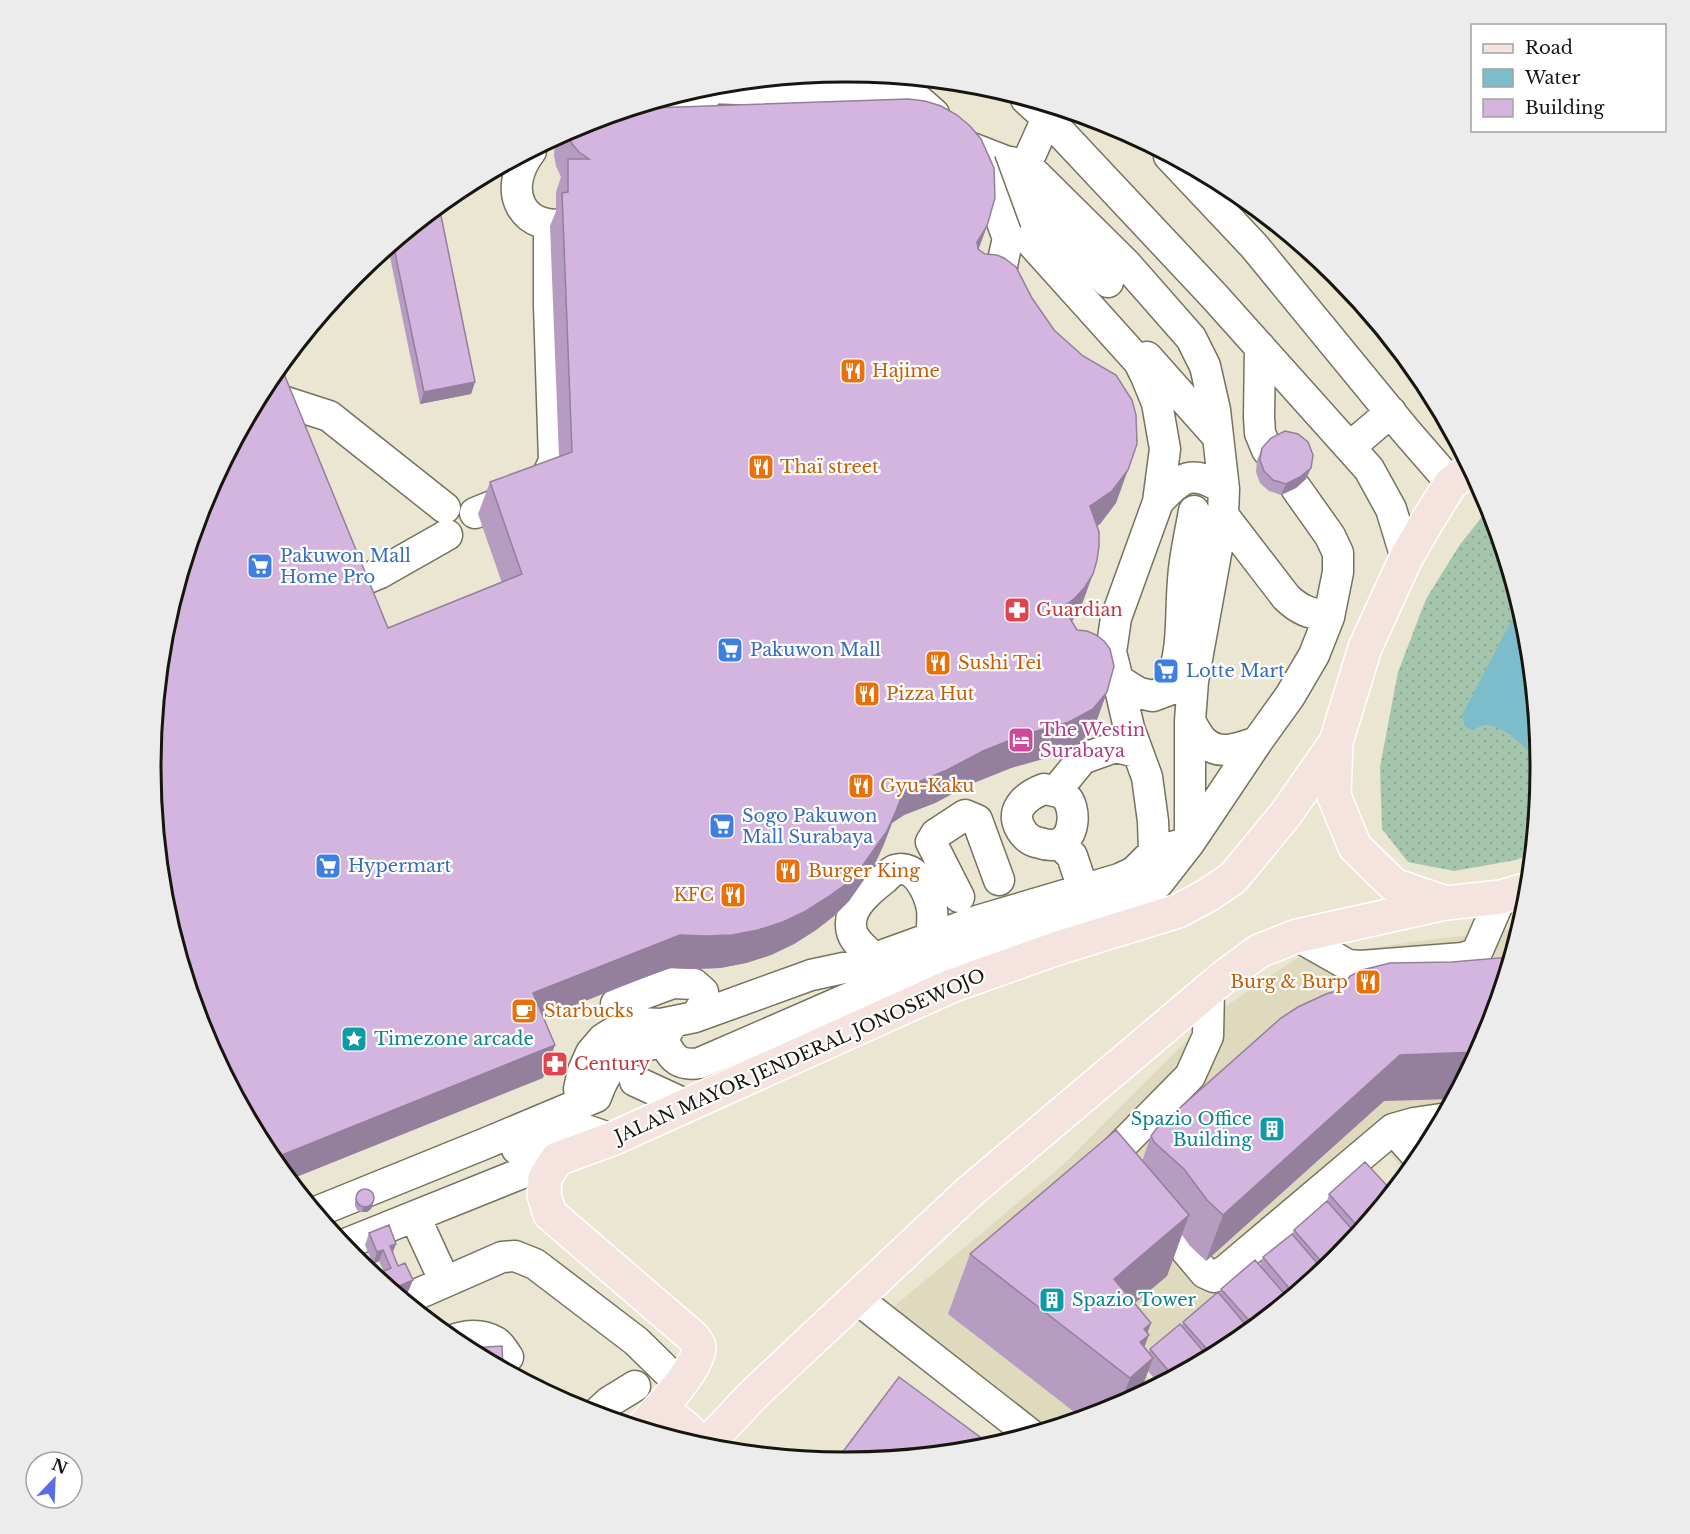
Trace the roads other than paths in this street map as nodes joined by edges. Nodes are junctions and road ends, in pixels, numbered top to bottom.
1 (883, 85) edge
2 (926, 87) edge
3 (725, 93) edge
4 (714, 96) edge
5 (696, 100) edge
6 (667, 106) edge
7 (1042, 112) edge
8 (1048, 114) edge
9 (955, 126) junction
10 (522, 164) edge
11 (1019, 173) junction
12 (1185, 173) edge
13 (592, 212) edge
14 (549, 234) dead end
15 (1007, 236) junction
16 (1108, 282) dead end
17 (1021, 319) edge
18 (1260, 347) junction
19 (1122, 382) edge
20 (270, 396) edge
21 (269, 398) edge
22 (1391, 412) junction
23 (286, 427) edge
24 (1218, 440) junction
25 (1350, 447) junction
26 (1165, 449) junction
27 (1267, 450) edge
28 (1461, 477) edge
29 (1296, 488) edge
30 (1158, 502) junction
31 (1224, 502) junction
32 (1194, 511) dead end
33 (460, 516) junction
34 (331, 542) edge
35 (1406, 558) junction
36 (1329, 617) junction
37 (1118, 680) junction
38 (1193, 681) junction
39 (1165, 691) junction
40 (1190, 721) junction
41 (1257, 742) junction
42 (1336, 742) junction
43 (1137, 752) junction
44 (1056, 791) junction
45 (1190, 792) junction
46 (1153, 820) junction
47 (1190, 842) junction
48 (1060, 844) junction
49 (1154, 852) junction
50 (999, 880) junction
51 (1083, 889) junction
52 (1515, 893) edge
53 (959, 897) junction
54 (1037, 903) junction
55 (1446, 903) junction
56 (943, 933) junction
57 (1297, 936) junction
58 (874, 958) junction
59 (1209, 990) junction
60 (655, 1026) junction
61 (635, 1081) dead end
62 (587, 1093) junction
63 (687, 1105) junction
64 (1431, 1121) edge
65 (1393, 1129) junction
66 (612, 1138) junction
67 (484, 1144) junction
68 (1412, 1150) edge
69 (557, 1159) junction
70 (315, 1200) edge
71 (323, 1209) edge
72 (415, 1216) junction
73 (352, 1241) edge
74 (445, 1282) junction
75 (412, 1297) edge
76 (856, 1298) junction
77 (465, 1336) edge
78 (508, 1357) dead end
79 (681, 1384) junction
80 (635, 1386) dead end
81 (604, 1407) edge
82 (650, 1420) edge
83 (1022, 1428) edge
84 (691, 1433) edge
85 (712, 1438) edge

1 - 3 street
1 - 9 street
1 - 11 street
2 - 9 street
4 - 26 street
5 - 6 street
7 - 11 street
8 - 18 street
9 - 15 street, bridge
10 - 13 street
11 - 16 street
11 - 24 street
11 - 24 street
12 - 22 street
14 - 33 street
15 - 17 street
15 - 19 street
18 - 25 street
18 - 27 street
20 - 33 street
21 - 23 street
22 - 25 street
22 - 28 street
24 - 26 street
24 - 31 street
25 - 35 street
26 - 30 street
28 - 35 main road, JALAN MAYOR JENDERAL JONOSEWOJO
29 - 36 street
30 - 31 street
30 - 37 street
31 - 36 street
31 - 38 street
32 - 39 street
33 - 34 street
35 - 42 main road, JALAN MAYOR JENDERAL JONOSEWOJO
36 - 41 street
37 - 39 street
37 - 43 street
38 - 39 street
38 - 40 street
40 - 41 street
40 - 45 street
41 - 47 street
42 - 55 main road
42 - 63 main road, JALAN MAYOR JENDERAL JONOSEWOJO
43 - 44 street
43 - 46 street
44 - 48 street
44 - 48 street
45 - 46 street
45 - 47 street
46 - 49 street
47 - 49 street
47 - 60 street
48 - 51 street
49 - 51 street
50 - 53 street
50 - 53 street
50 - 54 street
51 - 54 street
52 - 55 main road
52 - 57 street
53 - 56 street
54 - 56 street
55 - 57 main road
56 - 58 street
56 - 58 street
57 - 59 main road
58 - 60 street
59 - 65 street
59 - 76 main road
60 - 62 street
61 - 63 street
62 - 67 street
62 - 70 street
63 - 66 main road, JALAN MAYOR JENDERAL JONOSEWOJO
64 - 65 street
65 - 68 street
66 - 67 street
66 - 69 main road, JALAN MAYOR JENDERAL JONOSEWOJO
67 - 71 street
69 - 72 street
69 - 79 main road
72 - 73 street
72 - 74 street
74 - 75 street
74 - 79 street
76 - 83 street
76 - 85 main road
77 - 78 street
79 - 82 main road
80 - 81 street
82 - 84 main road

